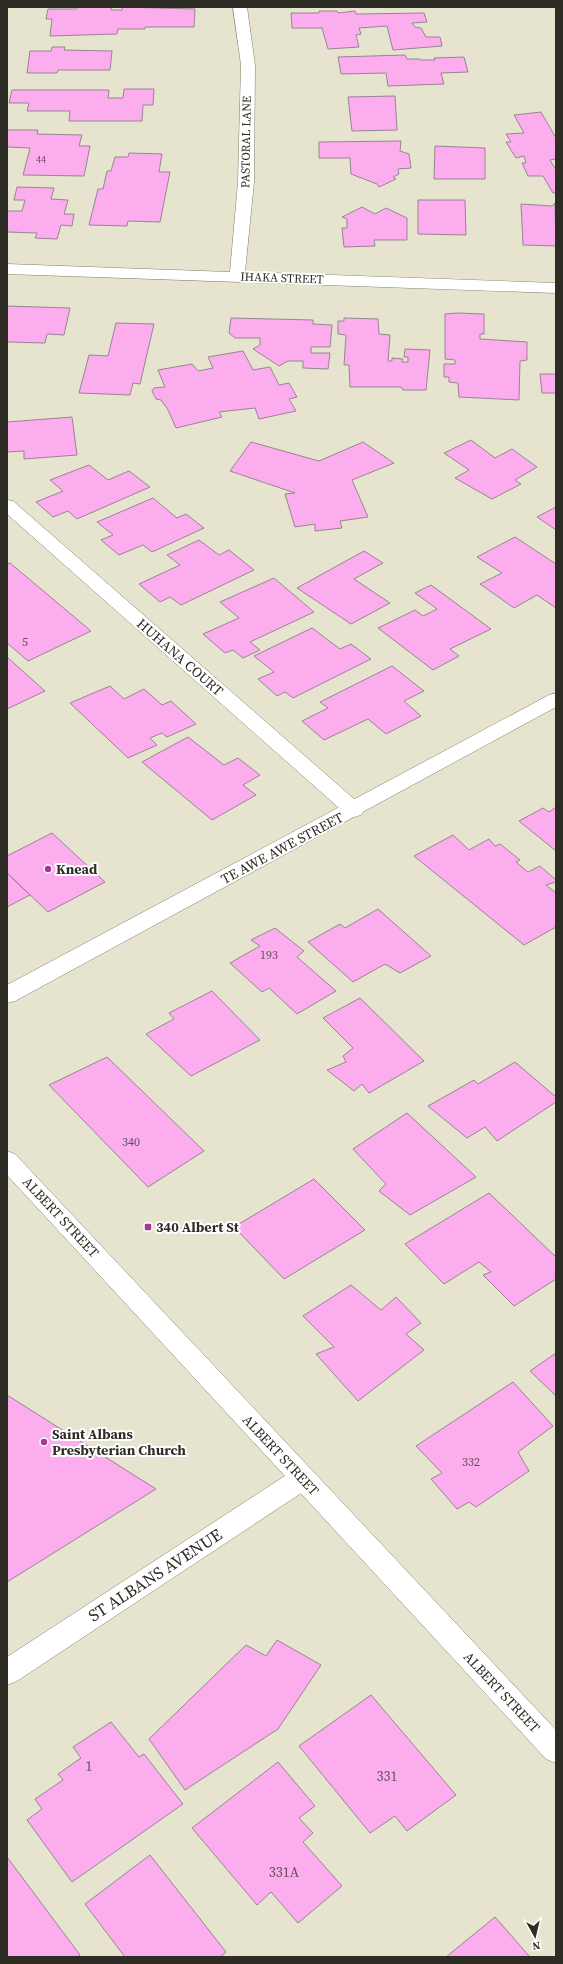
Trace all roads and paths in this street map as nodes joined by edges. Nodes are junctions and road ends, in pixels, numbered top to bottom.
1 (240, 7) edge
2 (7, 269) edge
3 (237, 276) junction
4 (556, 288) edge
5 (7, 505) edge
6 (556, 699) edge
7 (354, 810) junction
8 (7, 995) edge
9 (7, 1160) edge
10 (303, 1478) junction
11 (7, 1672) edge
12 (556, 1750) edge

1 - 3 street, PASTORAL LANE
2 - 3 street, IHAKA STREET
3 - 4 street, IHAKA STREET
5 - 7 street, HUHANA COURT
6 - 7 street, TE AWE AWE STREET
7 - 8 street, TE AWE AWE STREET
9 - 10 street, ALBERT STREET
10 - 11 street, ST ALBANS AVENUE
10 - 12 street, ALBERT STREET

